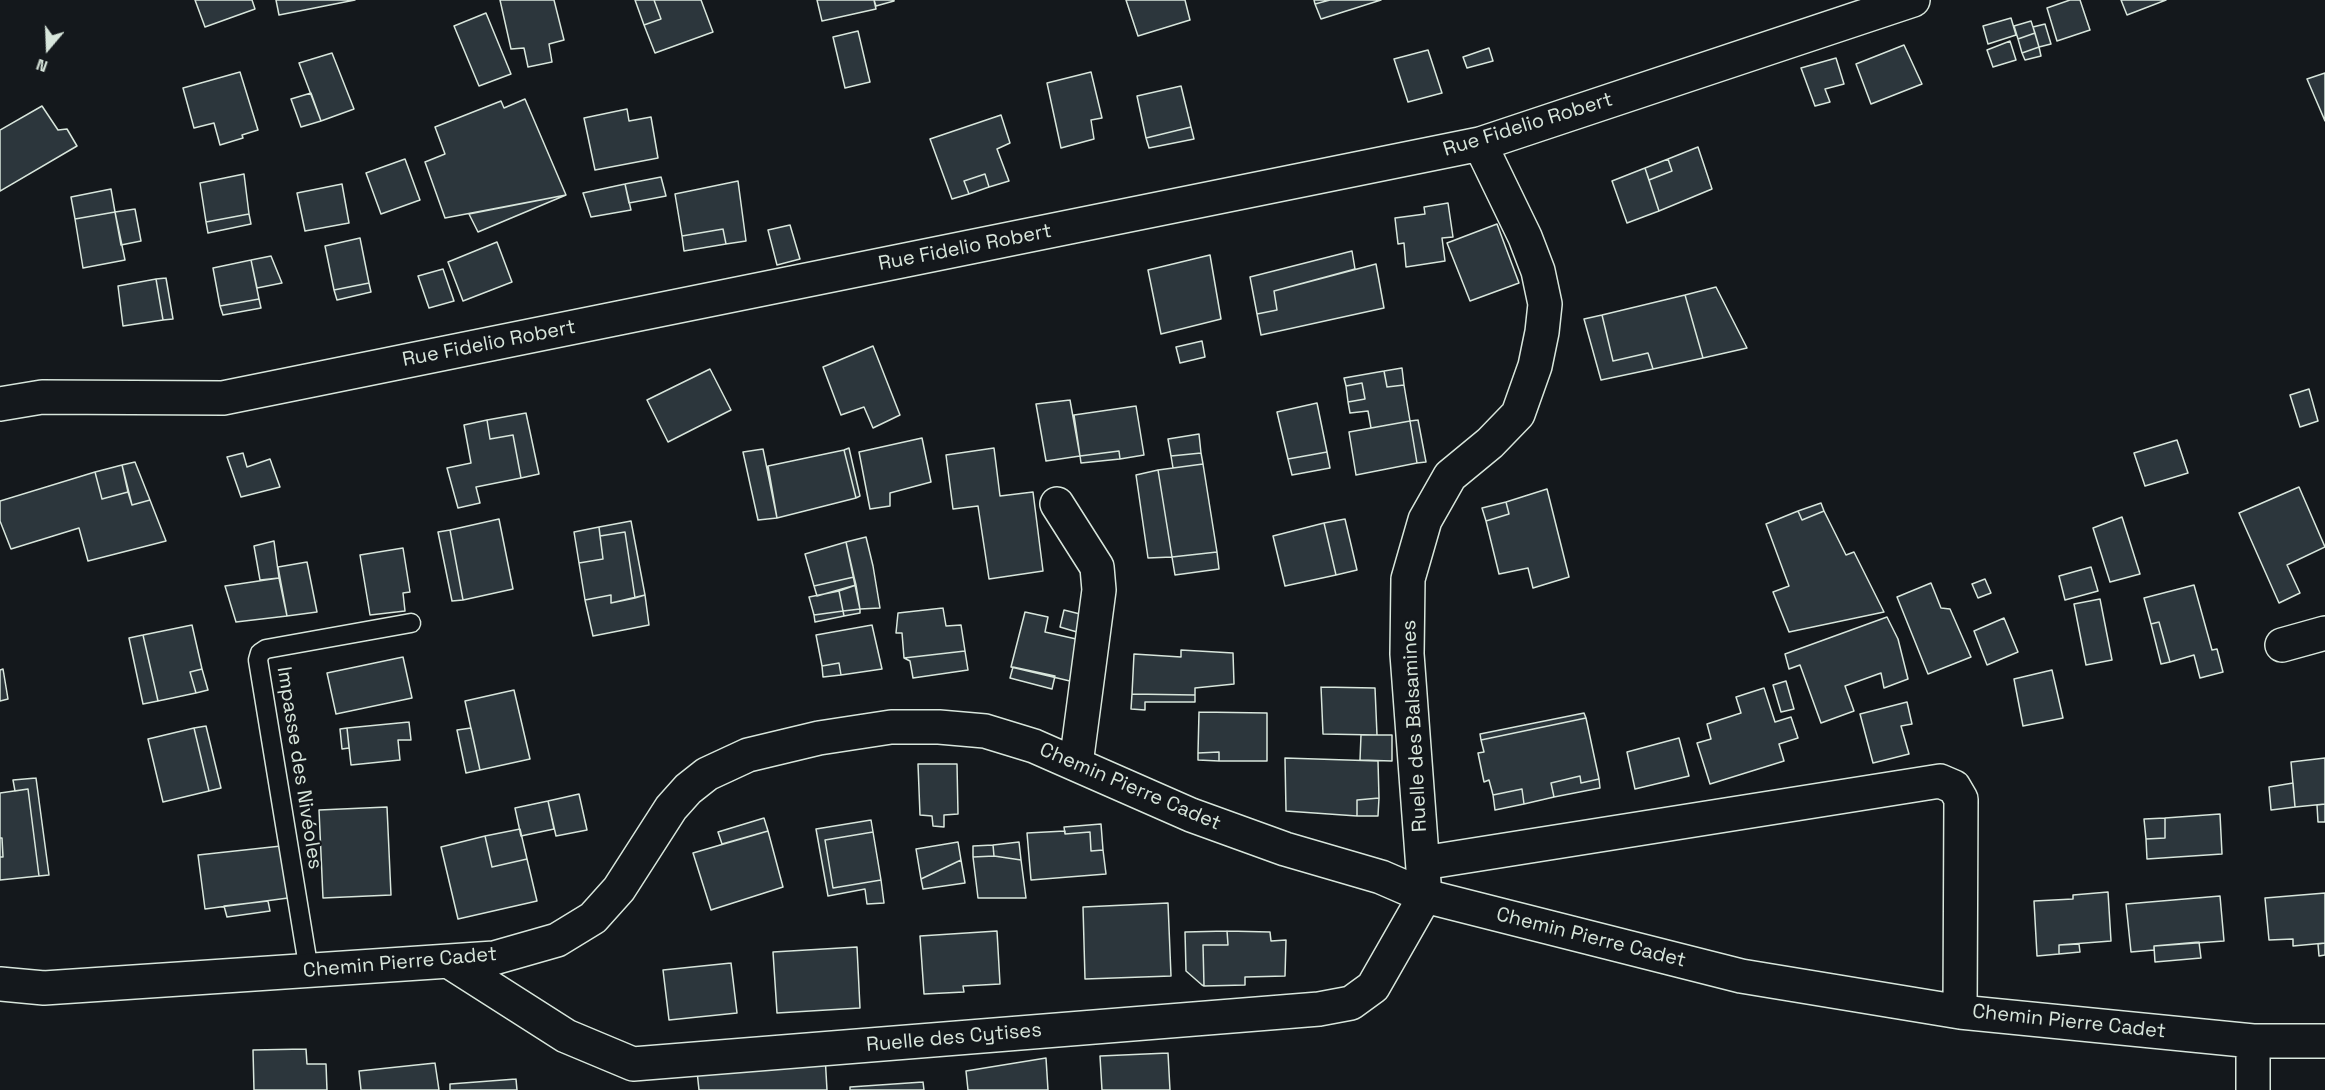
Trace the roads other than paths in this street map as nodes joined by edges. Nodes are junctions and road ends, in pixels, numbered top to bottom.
1 (1913, 0) edge
2 (1480, 144) junction
3 (0, 404) edge
4 (1057, 504) dead end
5 (411, 623) dead end
6 (2325, 633) edge
7 (2282, 645) dead end
8 (1076, 764) junction
9 (1423, 863) junction
10 (1425, 896) junction
11 (450, 962) junction
12 (309, 972) junction
13 (0, 984) edge
14 (1960, 1012) junction
15 (2253, 1041) junction
16 (2325, 1041) edge
17 (2253, 1090) edge

1 - 2 street, Rue Fidelio Robert
2 - 3 street, Rue Fidelio Robert
2 - 9 street, Ruelle des Balsamines
4 - 8 street
5 - 12 lane, Impasse des Nivéoles
6 - 7 street
8 - 10 street, Chemin Pierre Cadet
8 - 11 street, Chemin Pierre Cadet
9 - 10 street, Ruelle des Balsamines
9 - 14 street
10 - 11 street, Ruelle des Cytises
10 - 14 street, Chemin Pierre Cadet
11 - 12 street, Chemin Pierre Cadet
12 - 13 street, Chemin Pierre Cadet
14 - 15 street, Chemin Pierre Cadet
15 - 16 street, Chemin Pierre Cadet
15 - 17 street

